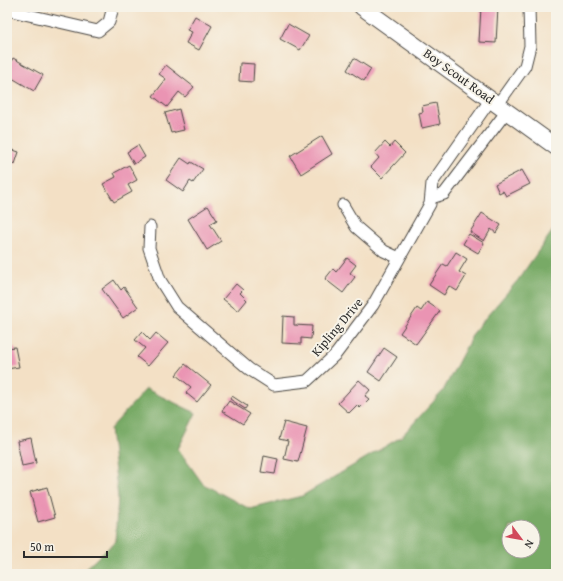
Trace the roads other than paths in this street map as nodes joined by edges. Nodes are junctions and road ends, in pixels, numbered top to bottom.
1 (113, 7) edge
2 (362, 7) edge
3 (529, 7) edge
4 (9, 13) edge
5 (499, 105) junction
6 (556, 147) edge
7 (431, 198) junction
8 (343, 206) dead end
9 (150, 227) dead end
10 (399, 258) junction

1 - 4 street
2 - 5 street, Boy Scout Road
3 - 5 street, Kipling Drive
5 - 6 street, Boy Scout Road
5 - 7 street, Kipling Drive
5 - 7 street, Kipling Drive
7 - 10 street, Kipling Drive
8 - 10 street
9 - 10 street, Kipling Drive

